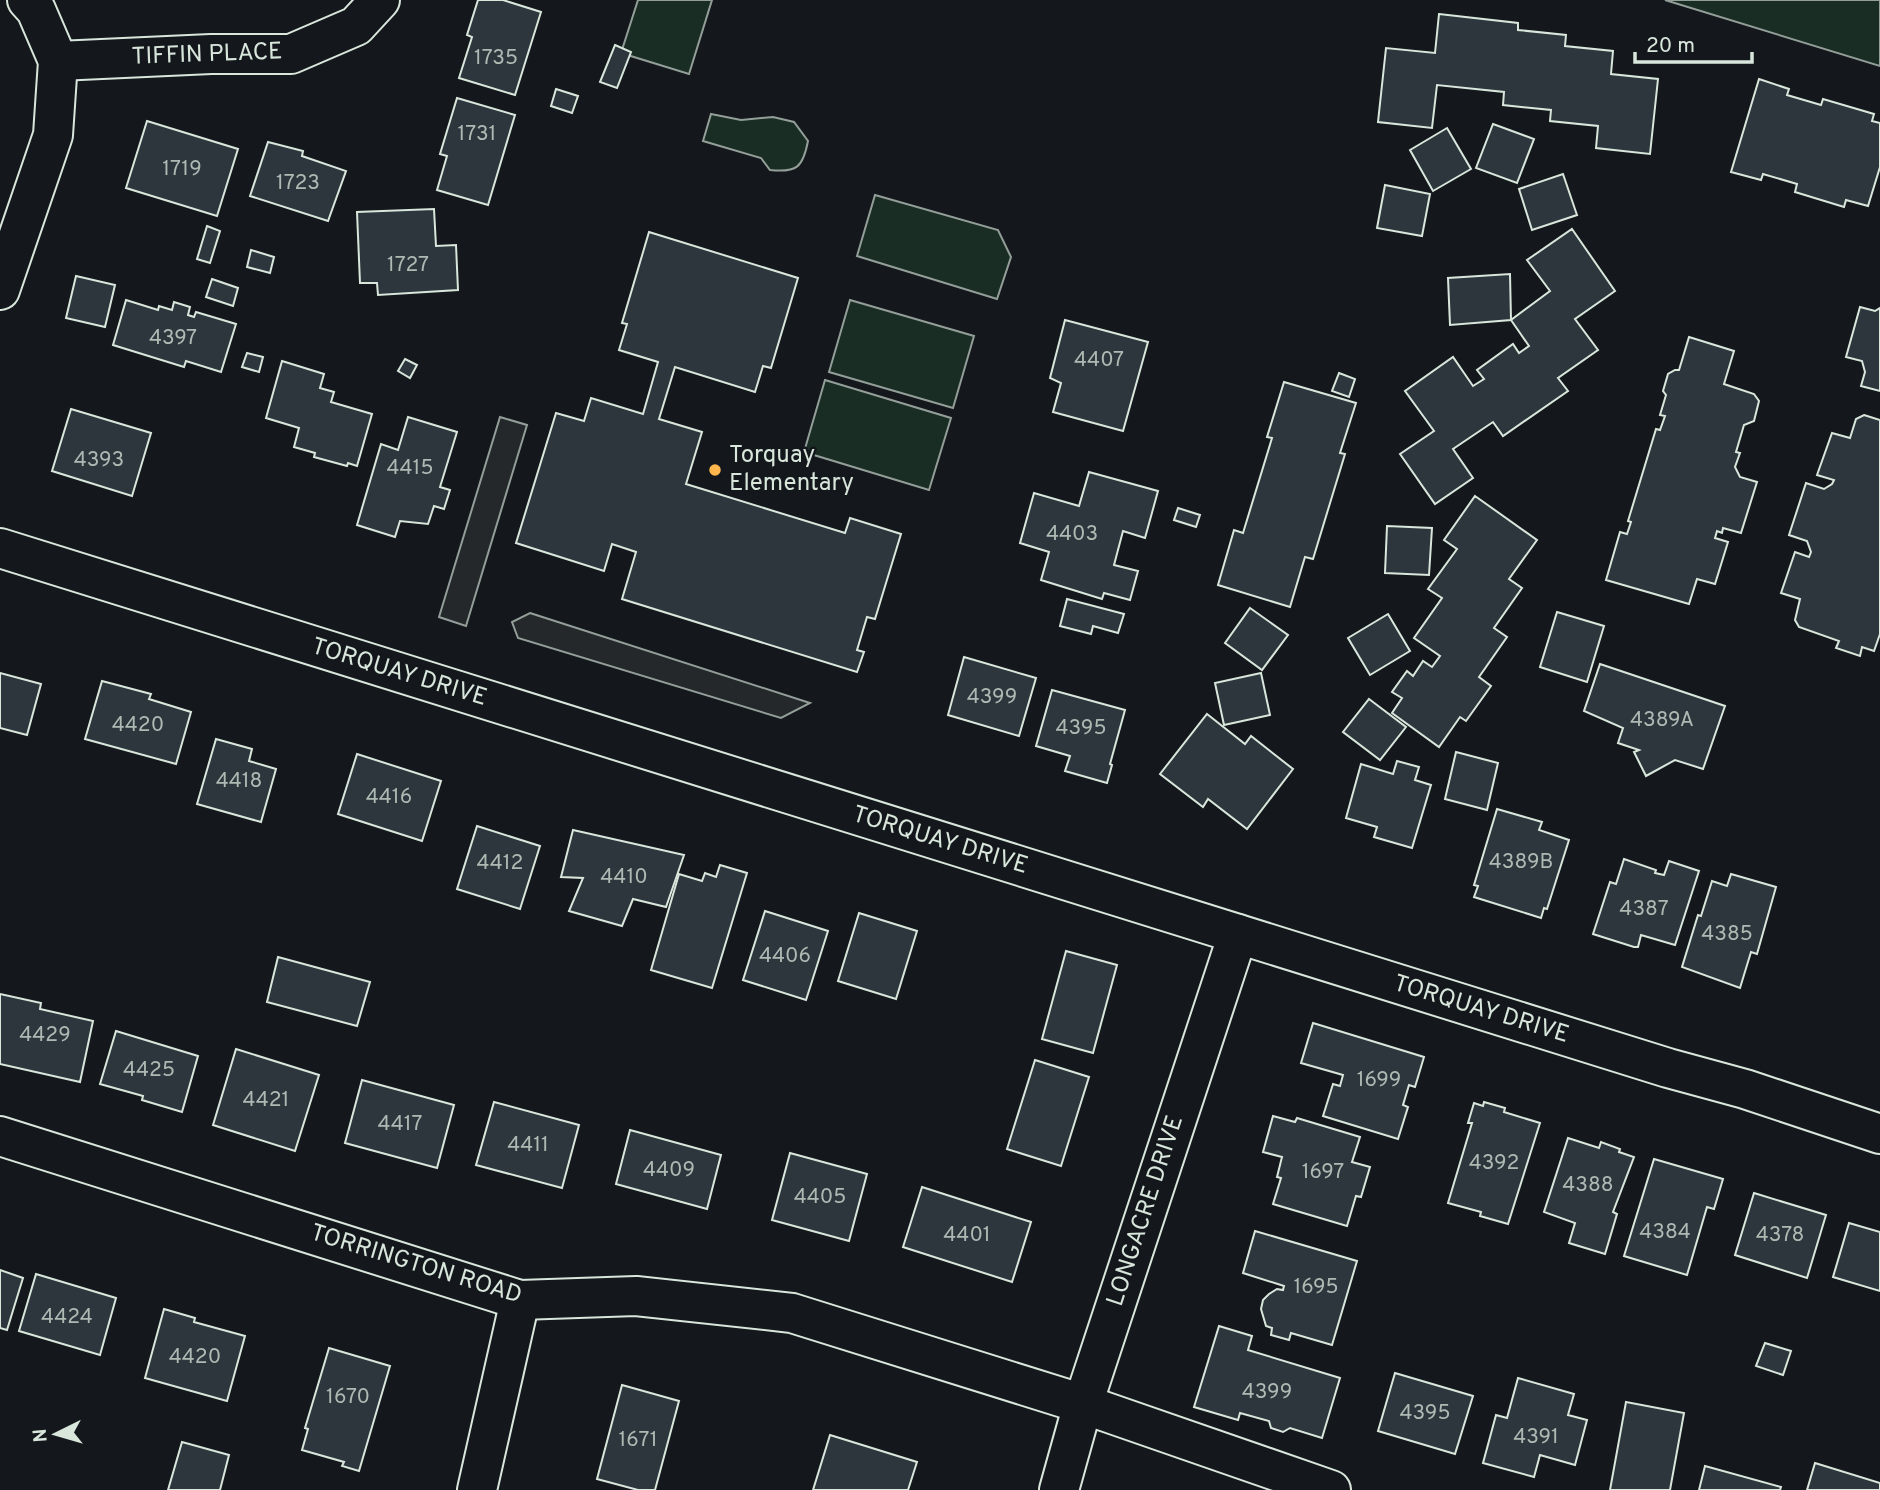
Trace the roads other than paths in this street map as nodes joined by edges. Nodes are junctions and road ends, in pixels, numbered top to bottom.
1 (27, 0) edge
2 (380, 0) edge
3 (58, 61) junction
4 (0, 290) edge
5 (0, 548) edge
6 (1238, 934) junction
7 (1880, 1134) edge
8 (0, 1136) edge
9 (520, 1300) junction
10 (1083, 1404) junction
11 (477, 1490) edge
12 (1059, 1490) edge
13 (1331, 1490) edge

1 - 3 street
2 - 3 street, TIFFIN PLACE
3 - 4 street
5 - 6 street, TORQUAY DRIVE
6 - 7 street, TORQUAY DRIVE
6 - 10 street, LONGACRE DRIVE
8 - 9 street, TORRINGTON ROAD
9 - 10 street, TORRINGTON ROAD
9 - 11 street
10 - 12 street, LONGACRE DRIVE
10 - 13 street, TORRINGTON ROAD

